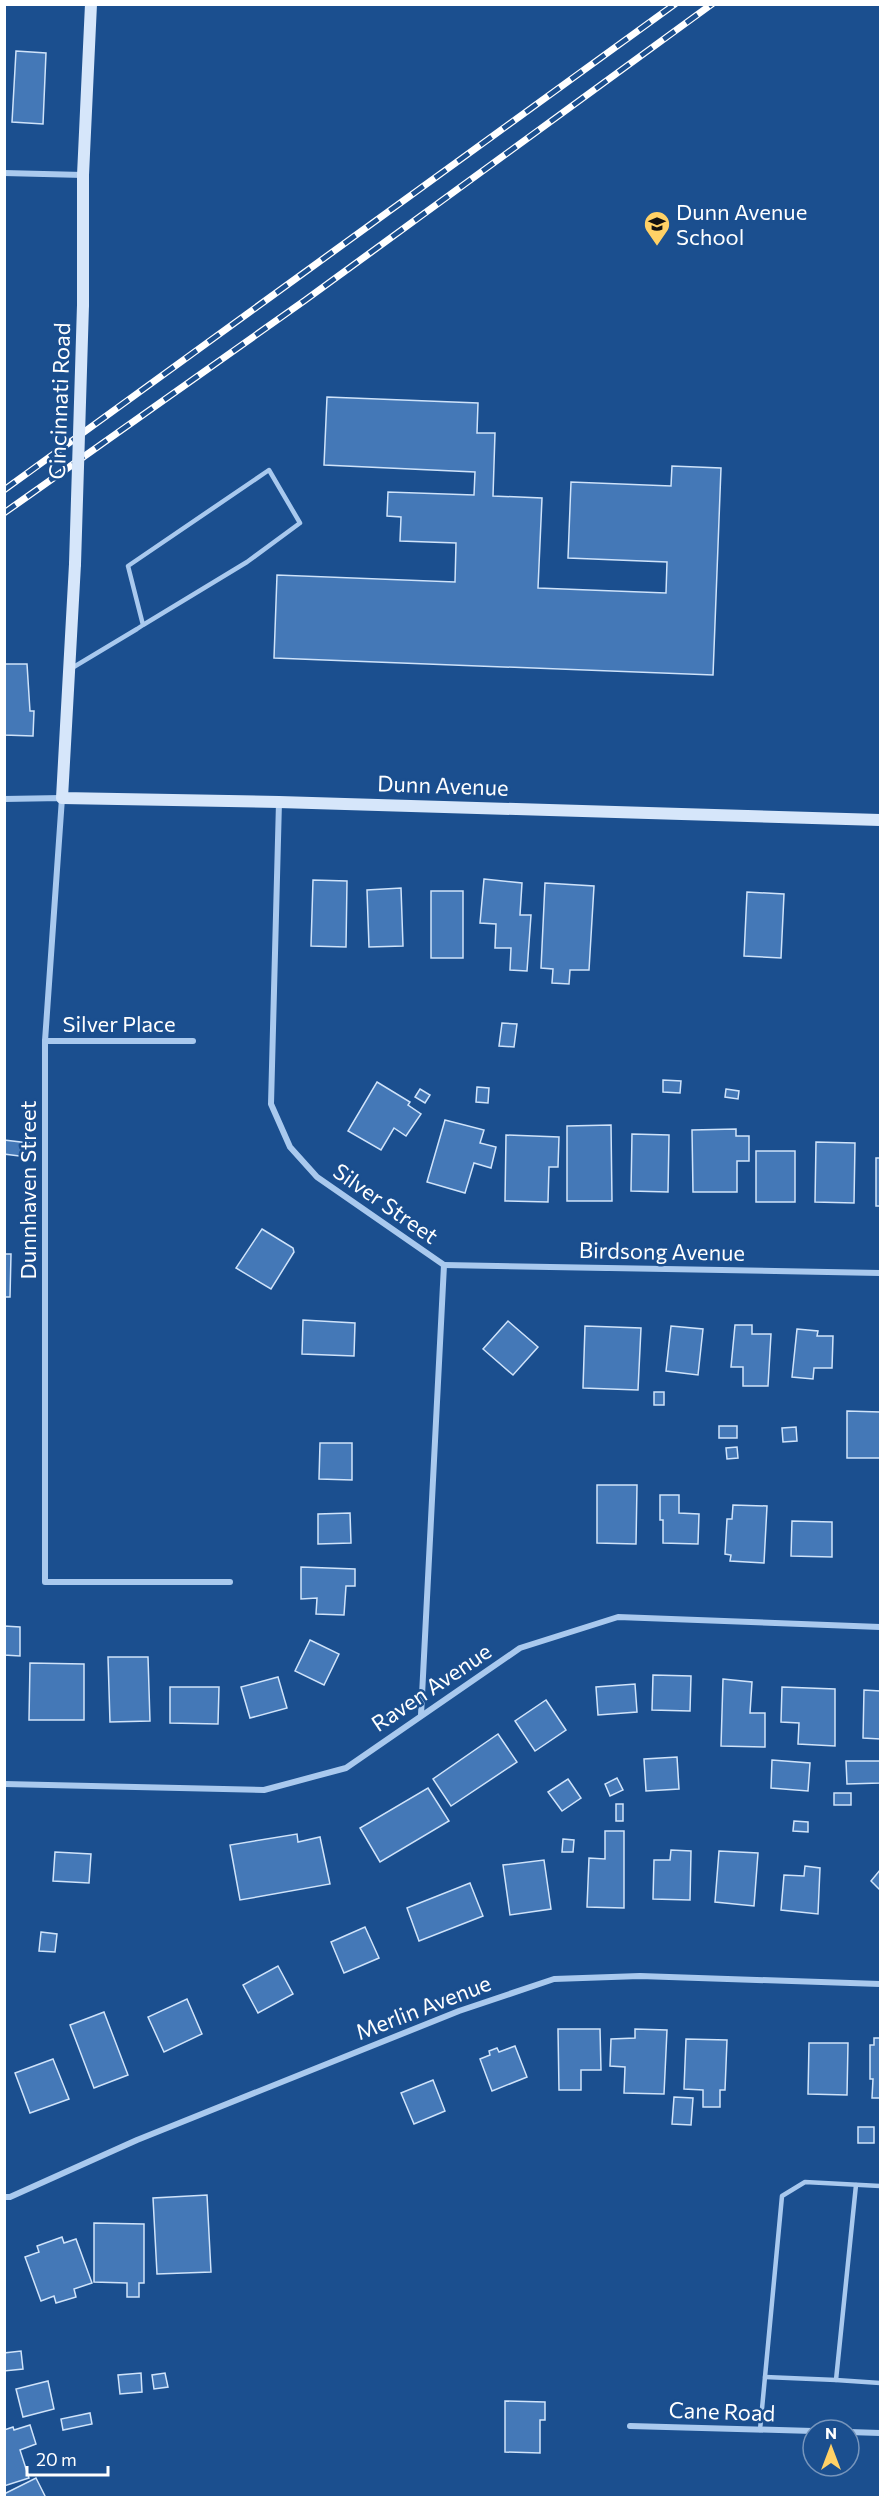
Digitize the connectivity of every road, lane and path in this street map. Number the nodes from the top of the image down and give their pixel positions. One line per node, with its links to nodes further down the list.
1 (91, 4): 3 (street, Cincinnati Road)
2 (4, 173): 3 (street)
3 (83, 175): 5 (street, Cincinnati Road, bridge)
4 (143, 625): 4 (lane); 5 (lane)
5 (70, 669): 6 (street, Cincinnati Road)
6 (62, 798): 7 (street, Dunn Avenue); 8 (street, Dunn Avenue); 10 (street, Dunnhaven Street)
7 (4, 800)
8 (279, 801): 9 (street, Dunn Avenue); 12 (street, Silver Street)
9 (880, 820)
10 (45, 1041): 11 (street, Silver Place); 14 (street, Dunnhaven Street)
11 (193, 1041)
12 (444, 1265): 13 (street, Birdsong Avenue); 16 (street, Silver Street)
13 (880, 1273)
14 (230, 1582)
15 (880, 1627): 16 (street, Raven Avenue)
16 (421, 1715): 17 (street, Raven Avenue)
17 (4, 1785)
18 (880, 1984): 21 (street, Merlin Avenue)
19 (856, 2185): 20 (lane); 22 (lane); 23 (lane)
20 (880, 2186)
21 (4, 2197)
22 (765, 2377): 23 (lane); 26 (lane)
23 (837, 2380): 24 (lane)
24 (880, 2383)
25 (630, 2426): 26 (street, Cane Road)
26 (760, 2430): 27 (street, Cane Road)
27 (801, 2431)
28 (861, 2432): 29 (street)
29 (880, 2433)

